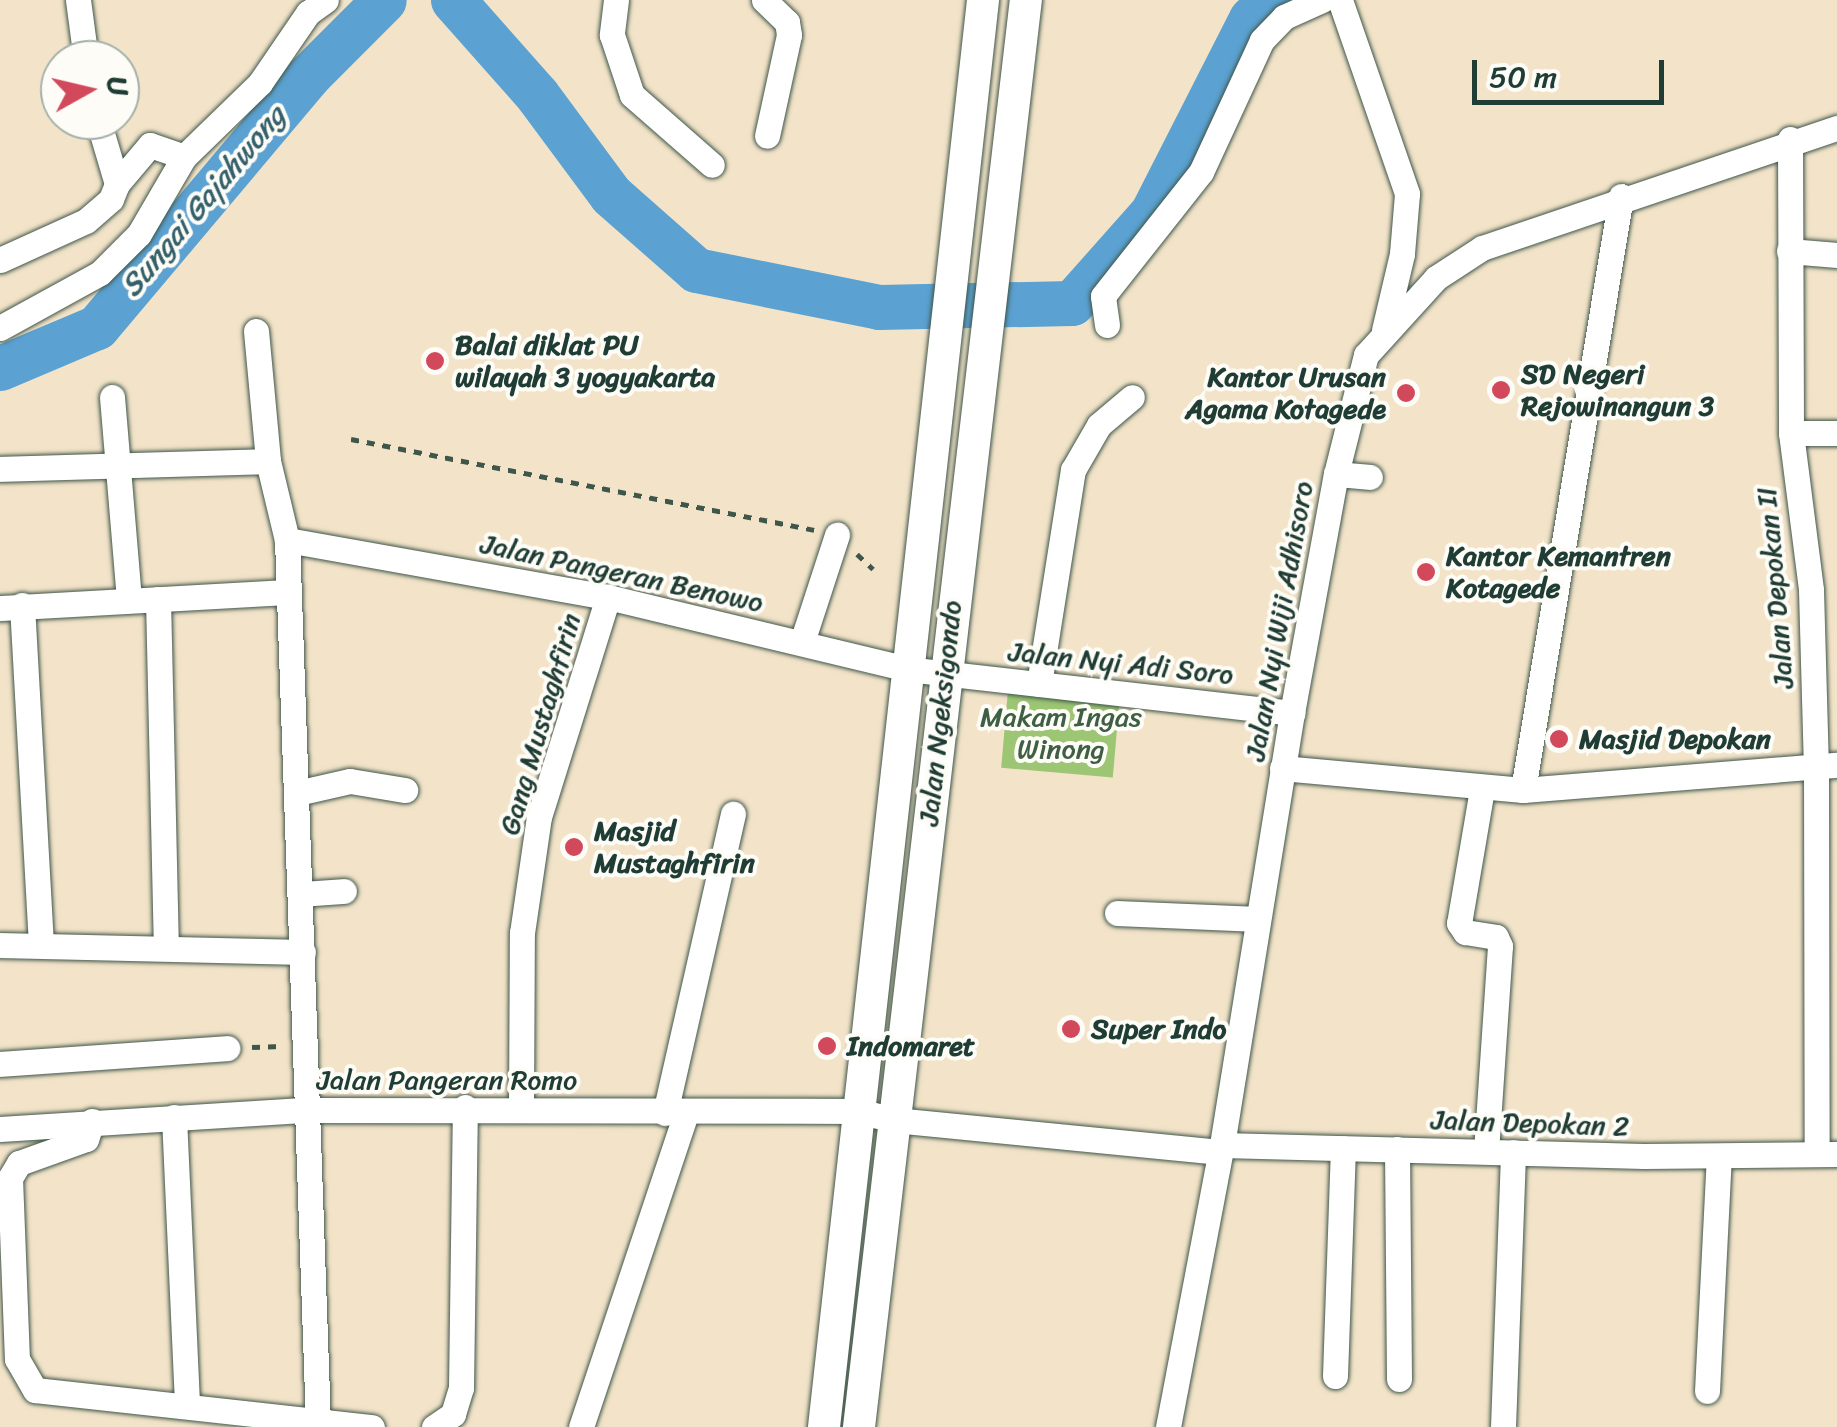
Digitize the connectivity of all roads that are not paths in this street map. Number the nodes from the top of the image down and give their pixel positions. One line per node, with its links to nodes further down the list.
1 (78, 0): 9 (street)
2 (326, 0): 14 (street)
3 (616, 0): 15 (street)
4 (764, 0): 11 (street)
5 (983, 0): 42 (main road, Jalan Ngeksigondo)
6 (1026, 0): 43 (main road, Jalan Ngeksigondo)
7 (1322, 0): 21 (street)
8 (1340, 0): 23 (street)
9 (83, 40)
10 (1837, 128): 12 (street, Jalan Nyi Wiji Adhisoro)
11 (767, 136)
12 (1790, 139): 17 (street, Jalan Nyi Wiji Adhisoro); 18 (street, Jalan Depokan II)
13 (104, 140): 16 (street)
14 (184, 157): 16 (street); 22 (street)
15 (712, 165)
16 (117, 184): 20 (street)
17 (1621, 196): 23 (street, Jalan Nyi Wiji Adhisoro); 50 (street)
18 (1788, 251): 19 (street); 28 (street, Jalan Depokan II)
19 (1837, 255)
20 (0, 260)
21 (1107, 324)
22 (0, 328)
23 (1384, 330): 32 (street, Jalan Nyi Wiji Adhisoro)
24 (256, 331): 29 (street)
25 (1132, 396): 44 (street)
26 (112, 397): 30 (street)
27 (1837, 433): 28 (street)
28 (1792, 434): 46 (street, Jalan Depokan II)
29 (268, 461): 30 (street); 35 (street)
30 (121, 467): 31 (street); 39 (street)
31 (0, 469)
32 (1336, 474): 33 (street); 45 (street, Jalan Nyi Wiji Adhisoro)
33 (1370, 477)
34 (837, 535): 41 (street)
35 (286, 540): 36 (street); 37 (street, Jalan Pangeran Benowo)
36 (288, 592): 38 (street); 51 (street)
37 (608, 597): 41 (street, Jalan Pangeran Benowo); 63 (street, Gang Mustaghfirin)
38 (158, 598): 39 (street); 58 (street)
39 (129, 600): 40 (street)
40 (11, 606): 57 (street)
41 (802, 642): 42 (street, Jalan Pangeran Benowo)
42 (907, 668): 43 (street, Jalan Pangeran Benowo); 66 (main road, Jalan Ngeksigondo)
43 (944, 674): 44 (street, Jalan Nyi Adi Soro); 69 (main road, Jalan Ngeksigondo)
44 (1039, 684): 45 (street, Jalan Nyi Adi Soro)
45 (1292, 712): 47 (street, Jalan Nyi Wiji Adhisoro)
46 (1827, 766): 50 (street); 77 (street, Jalan Depokan II)
47 (1282, 768): 48 (street); 56 (street, Jalan Nyi Wiji Adhisoro)
48 (1482, 789): 50 (street); 75 (street)
49 (405, 790): 51 (street)
50 (1523, 790)
51 (296, 793): 54 (street)
52 (734, 814): 67 (street)
53 (344, 890): 54 (street)
54 (301, 894): 60 (street)
55 (1117, 913): 56 (street)
56 (1258, 919): 72 (street, Jalan Nyi Wiji Adhisoro)
57 (41, 944): 58 (street); 59 (street)
58 (166, 944): 60 (street)
59 (0, 945)
60 (303, 952): 65 (street)
61 (227, 1048): 62 (street)
62 (0, 1064)
63 (522, 1106): 64 (street, Jalan Pangeran Romo); 67 (street, Jalan Pangeran Romo)
64 (465, 1107): 65 (street, Jalan Pangeran Romo); 85 (street)
65 (306, 1110): 68 (street, Jalan Pangeran Romo); 83 (street)
66 (858, 1111): 67 (street, Jalan Pangeran Romo); 69 (street, Jalan Pangeran Romo); 87 (main road, Jalan Ngeksigondo)
67 (675, 1113): 86 (street)
68 (174, 1117): 70 (street, Jalan Pangeran Romo); 82 (street)
69 (894, 1120): 72 (street, Jalan Pangeran Romo); 88 (main road, Jalan Ngeksigondo)
70 (92, 1121): 71 (street, Jalan Pangeran Romo); 82 (street)
71 (0, 1129)
72 (1221, 1148): 73 (street, Jalan Depokan 2); 89 (street, Jalan Nyi Wiji Adhisoro)
73 (1344, 1148): 74 (street, Jalan Depokan 2); 79 (street)
74 (1396, 1149): 75 (street, Jalan Depokan 2); 80 (street)
75 (1486, 1151): 76 (street, Jalan Depokan 2)
76 (1513, 1152): 78 (street, Jalan Depokan 2); 90 (street)
77 (1827, 1154): 78 (street, Jalan Depokan 2)
78 (1719, 1156): 81 (street)
79 (1335, 1376)
80 (1399, 1379)
81 (1707, 1391)
82 (187, 1404): 83 (street)
83 (318, 1424): 84 (street)
84 (372, 1427)
85 (434, 1427)
86 (581, 1427)
87 (824, 1427)
88 (859, 1427)
89 (1168, 1427)
90 (1502, 1427)

